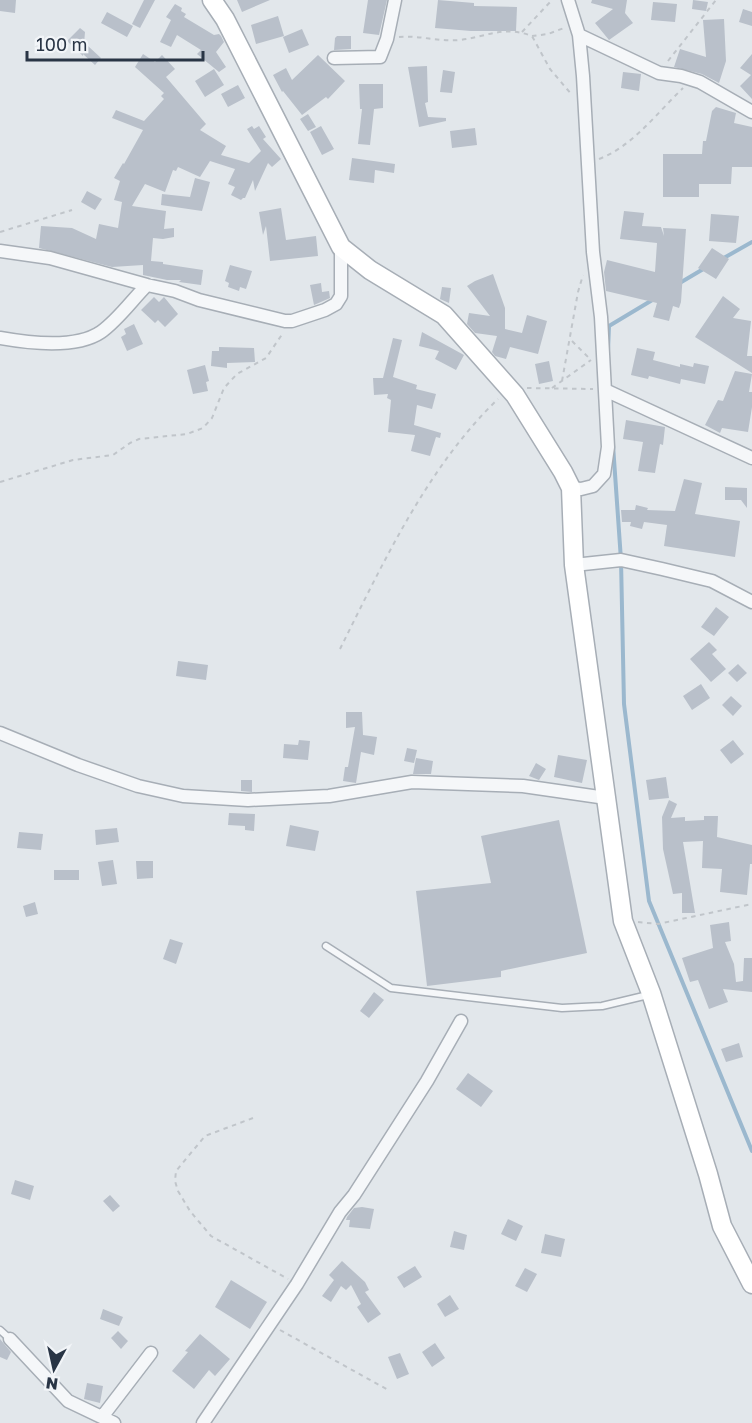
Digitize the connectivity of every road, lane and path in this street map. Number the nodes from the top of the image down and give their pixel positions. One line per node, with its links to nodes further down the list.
1 (212, 0): 19 (street)
2 (395, 0): 10 (street)
3 (552, 0): 7 (path)
4 (568, 0): 6 (street)
5 (716, 0): 12 (path)
6 (576, 22): 8 (street); 9 (path)
7 (522, 32): 9 (path); 10 (path)
8 (579, 35): 12 (street); 14 (street)
9 (532, 36): 14 (path)
10 (387, 39): 11 (street)
11 (334, 58)
12 (659, 73): 13 (street)
13 (693, 79): 15 (street); 16 (path)
14 (585, 111): 16 (street)
15 (752, 112)
16 (588, 163): 21 (street)
17 (72, 210): 18 (path)
18 (0, 232)
19 (340, 247): 23 (street); 29 (street)
20 (0, 250): 22 (street)
21 (593, 257): 25 (path); 26 (street)
22 (147, 285): 23 (street); 24 (street)
23 (292, 321): 33 (path)
24 (0, 338)
25 (570, 340): 27 (path); 28 (path)
26 (603, 352): 27 (path); 31 (street)
27 (591, 360): 28 (path)
28 (562, 381): 30 (path)
29 (509, 388): 30 (path); 34 (street); 37 (path)
30 (552, 388): 31 (path)
31 (605, 390): 32 (street); 34 (street)
32 (752, 458)
33 (0, 482)
34 (571, 488): 35 (street)
35 (574, 565): 36 (street); 39 (street)
36 (752, 602)
37 (340, 649)
38 (0, 733): 39 (street)
39 (606, 798): 41 (street)
40 (752, 904): 41 (path)
41 (623, 921): 43 (street)
42 (326, 946): 43 (lane)
43 (651, 993): 47 (street)
44 (461, 1021): 46 (street)
45 (253, 1118): 46 (path)
46 (297, 1284): 48 (street)
47 (752, 1284)
48 (269, 1324): 52 (path); 55 (street)
49 (0, 1330): 50 (lane)
50 (10, 1339): 53 (street)
51 (150, 1353): 53 (street)
52 (390, 1391)
53 (102, 1417): 54 (street)
54 (114, 1423)
55 (203, 1423)

